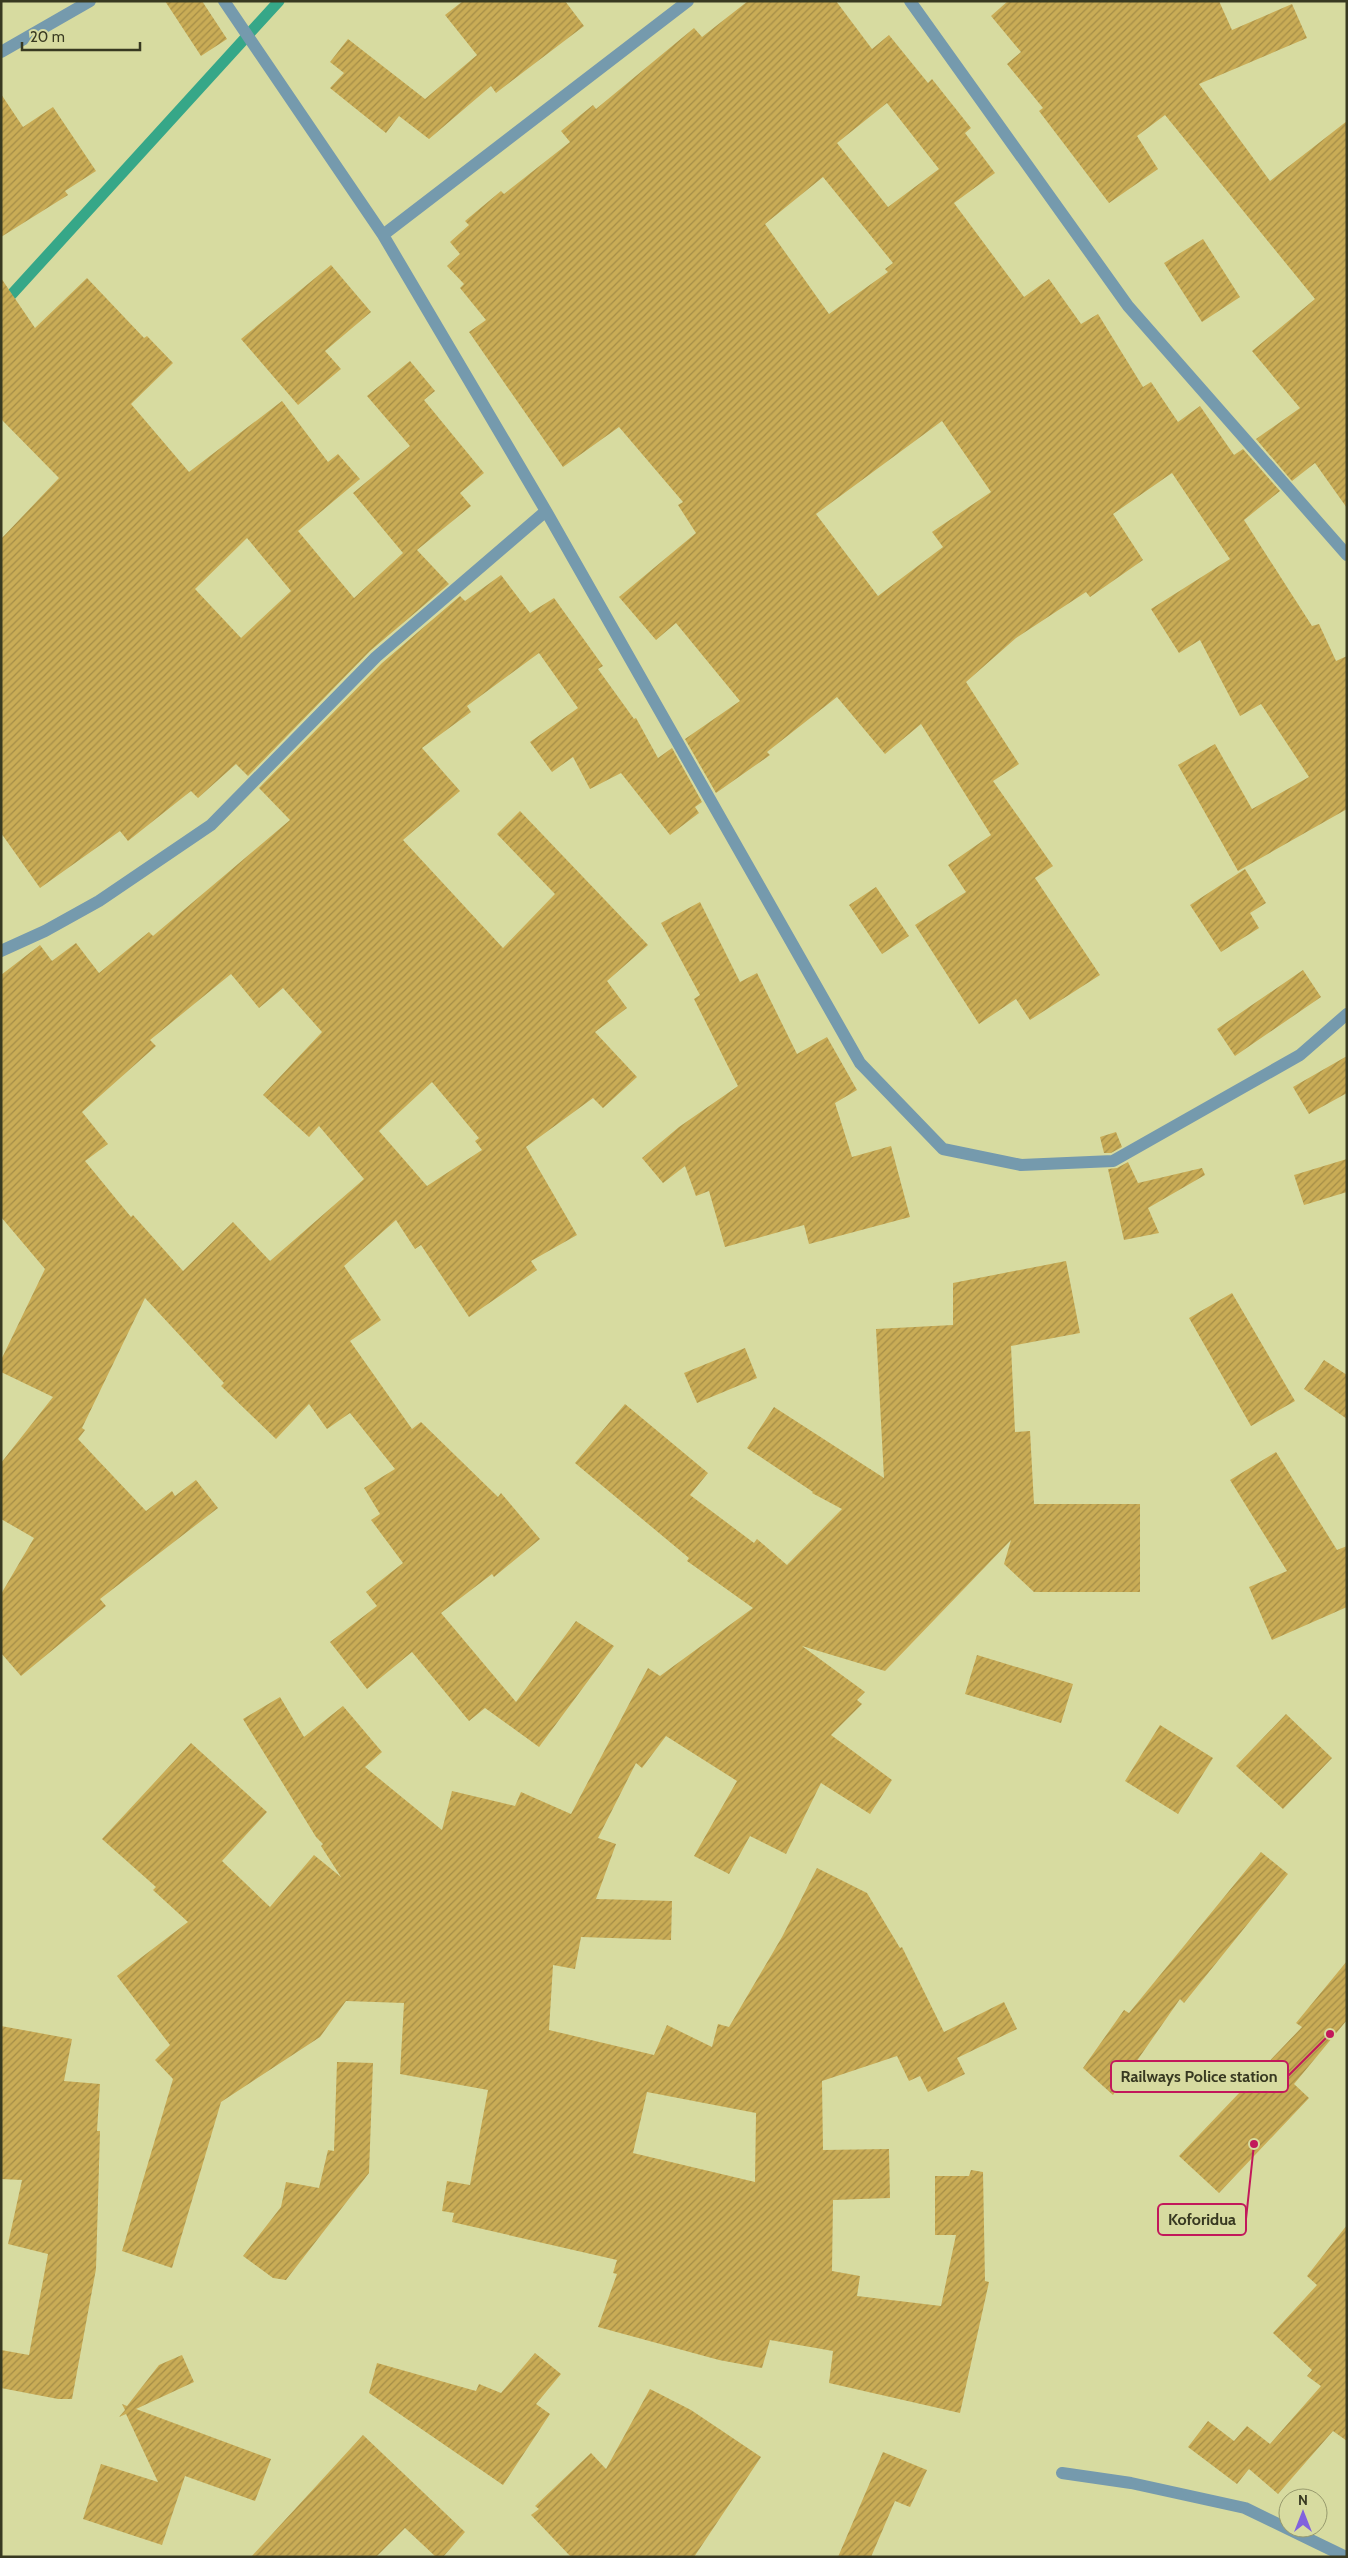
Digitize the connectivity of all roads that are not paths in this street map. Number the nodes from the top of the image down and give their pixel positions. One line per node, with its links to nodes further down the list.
1 (90, 1): 5 (street)
2 (224, 1): 6 (street)
3 (688, 1): 6 (street)
4 (910, 1): 8 (street)
5 (1, 52)
6 (383, 235): 7 (street)
7 (546, 511): 9 (street); 10 (street)
8 (1347, 555)
9 (1, 951)
10 (1347, 1014)
11 (1062, 2473): 12 (street)
12 (1346, 2557)

